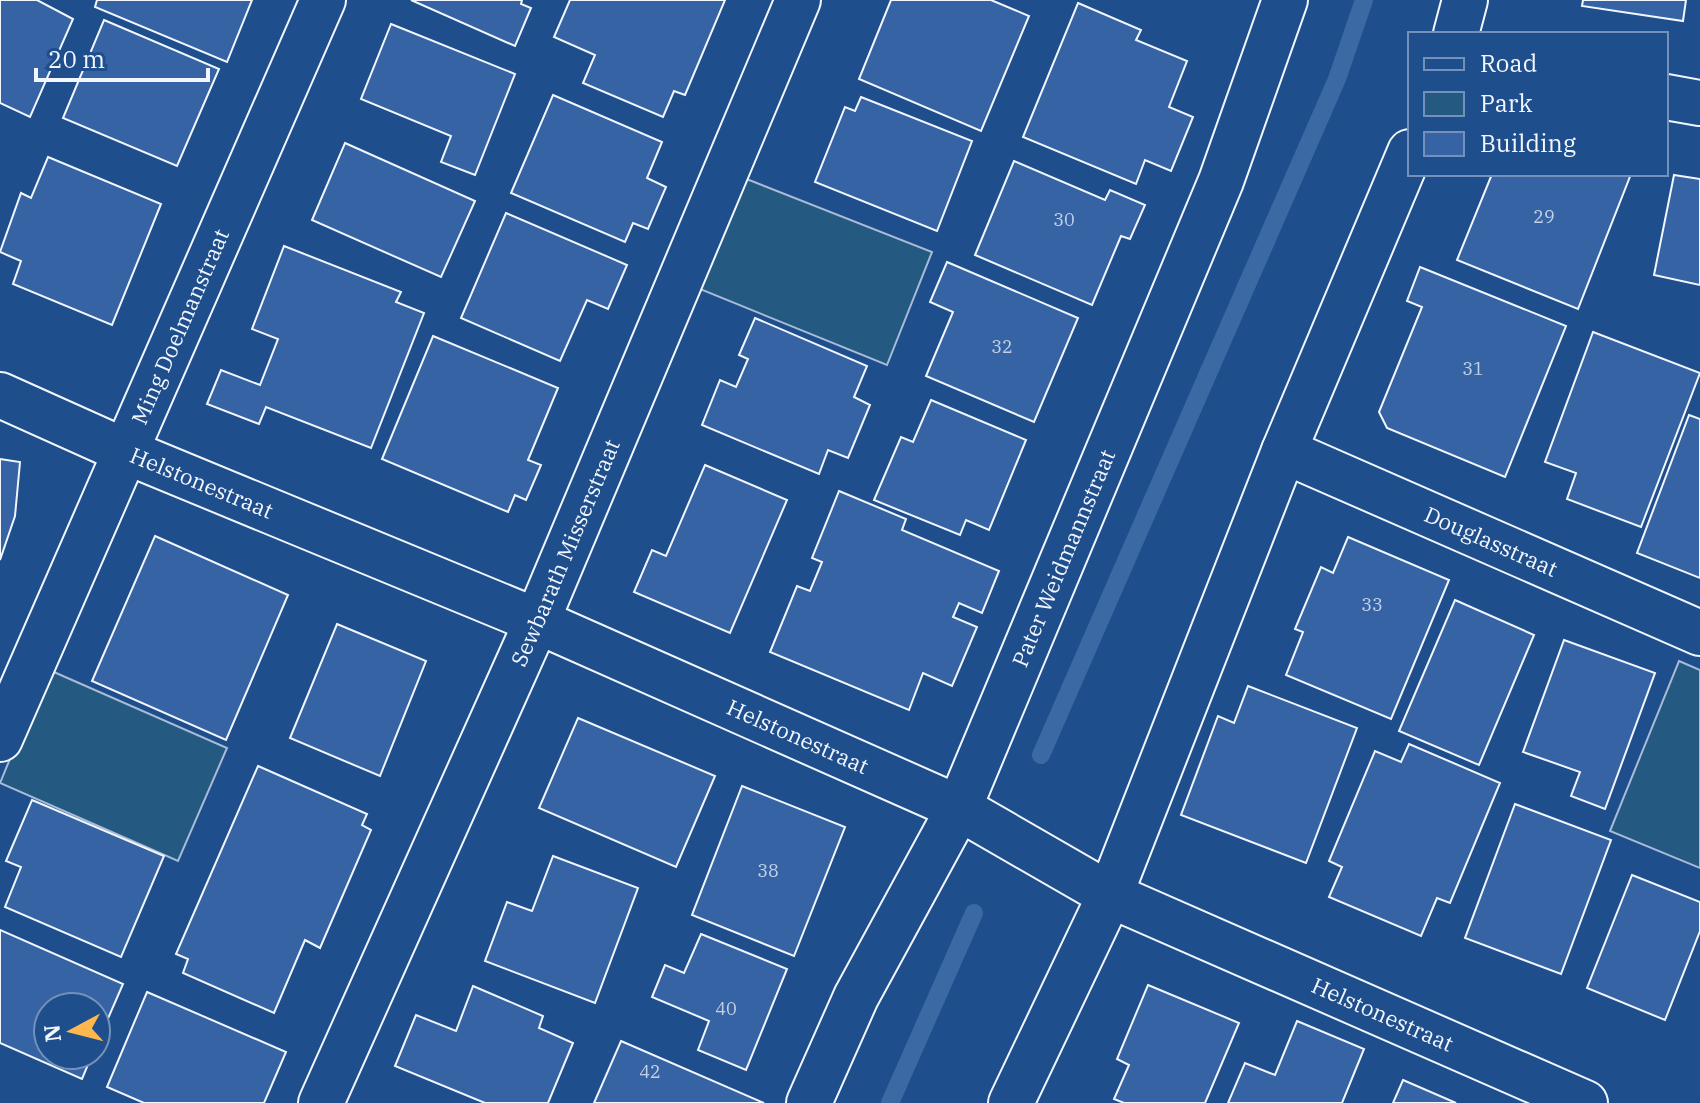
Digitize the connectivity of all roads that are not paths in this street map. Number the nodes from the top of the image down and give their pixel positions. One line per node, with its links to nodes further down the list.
1 (323, 0): 11 (street, Ming Doelmanstraat)
2 (798, 0): 12 (street, Sewbarath Misserstraat)
3 (1285, 0): 15 (street, Pater Weidmannstraat)
4 (1465, 0): 5 (street)
5 (1457, 32)
6 (1668, 97): 7 (street)
7 (1700, 103)
8 (1408, 157): 10 (street)
9 (0, 395): 11 (street, Helstonestraat)
10 (1284, 451): 13 (street, Douglasstraat); 16 (street)
11 (127, 452): 12 (street, Helstonestraat); 14 (street, Ming Doelmanstraat)
12 (537, 621): 15 (street, Helstonestraat); 17 (street, Sewbarath Misserstraat)
13 (1700, 633)
14 (0, 739)
15 (959, 808): 16 (street, Helstonestraat); 18 (street, Pater Weidmannstraat)
16 (1110, 895): 19 (street); 20 (street, Helstonestraat)
17 (321, 1103)
18 (809, 1103)
19 (1011, 1103)
20 (1585, 1103)

